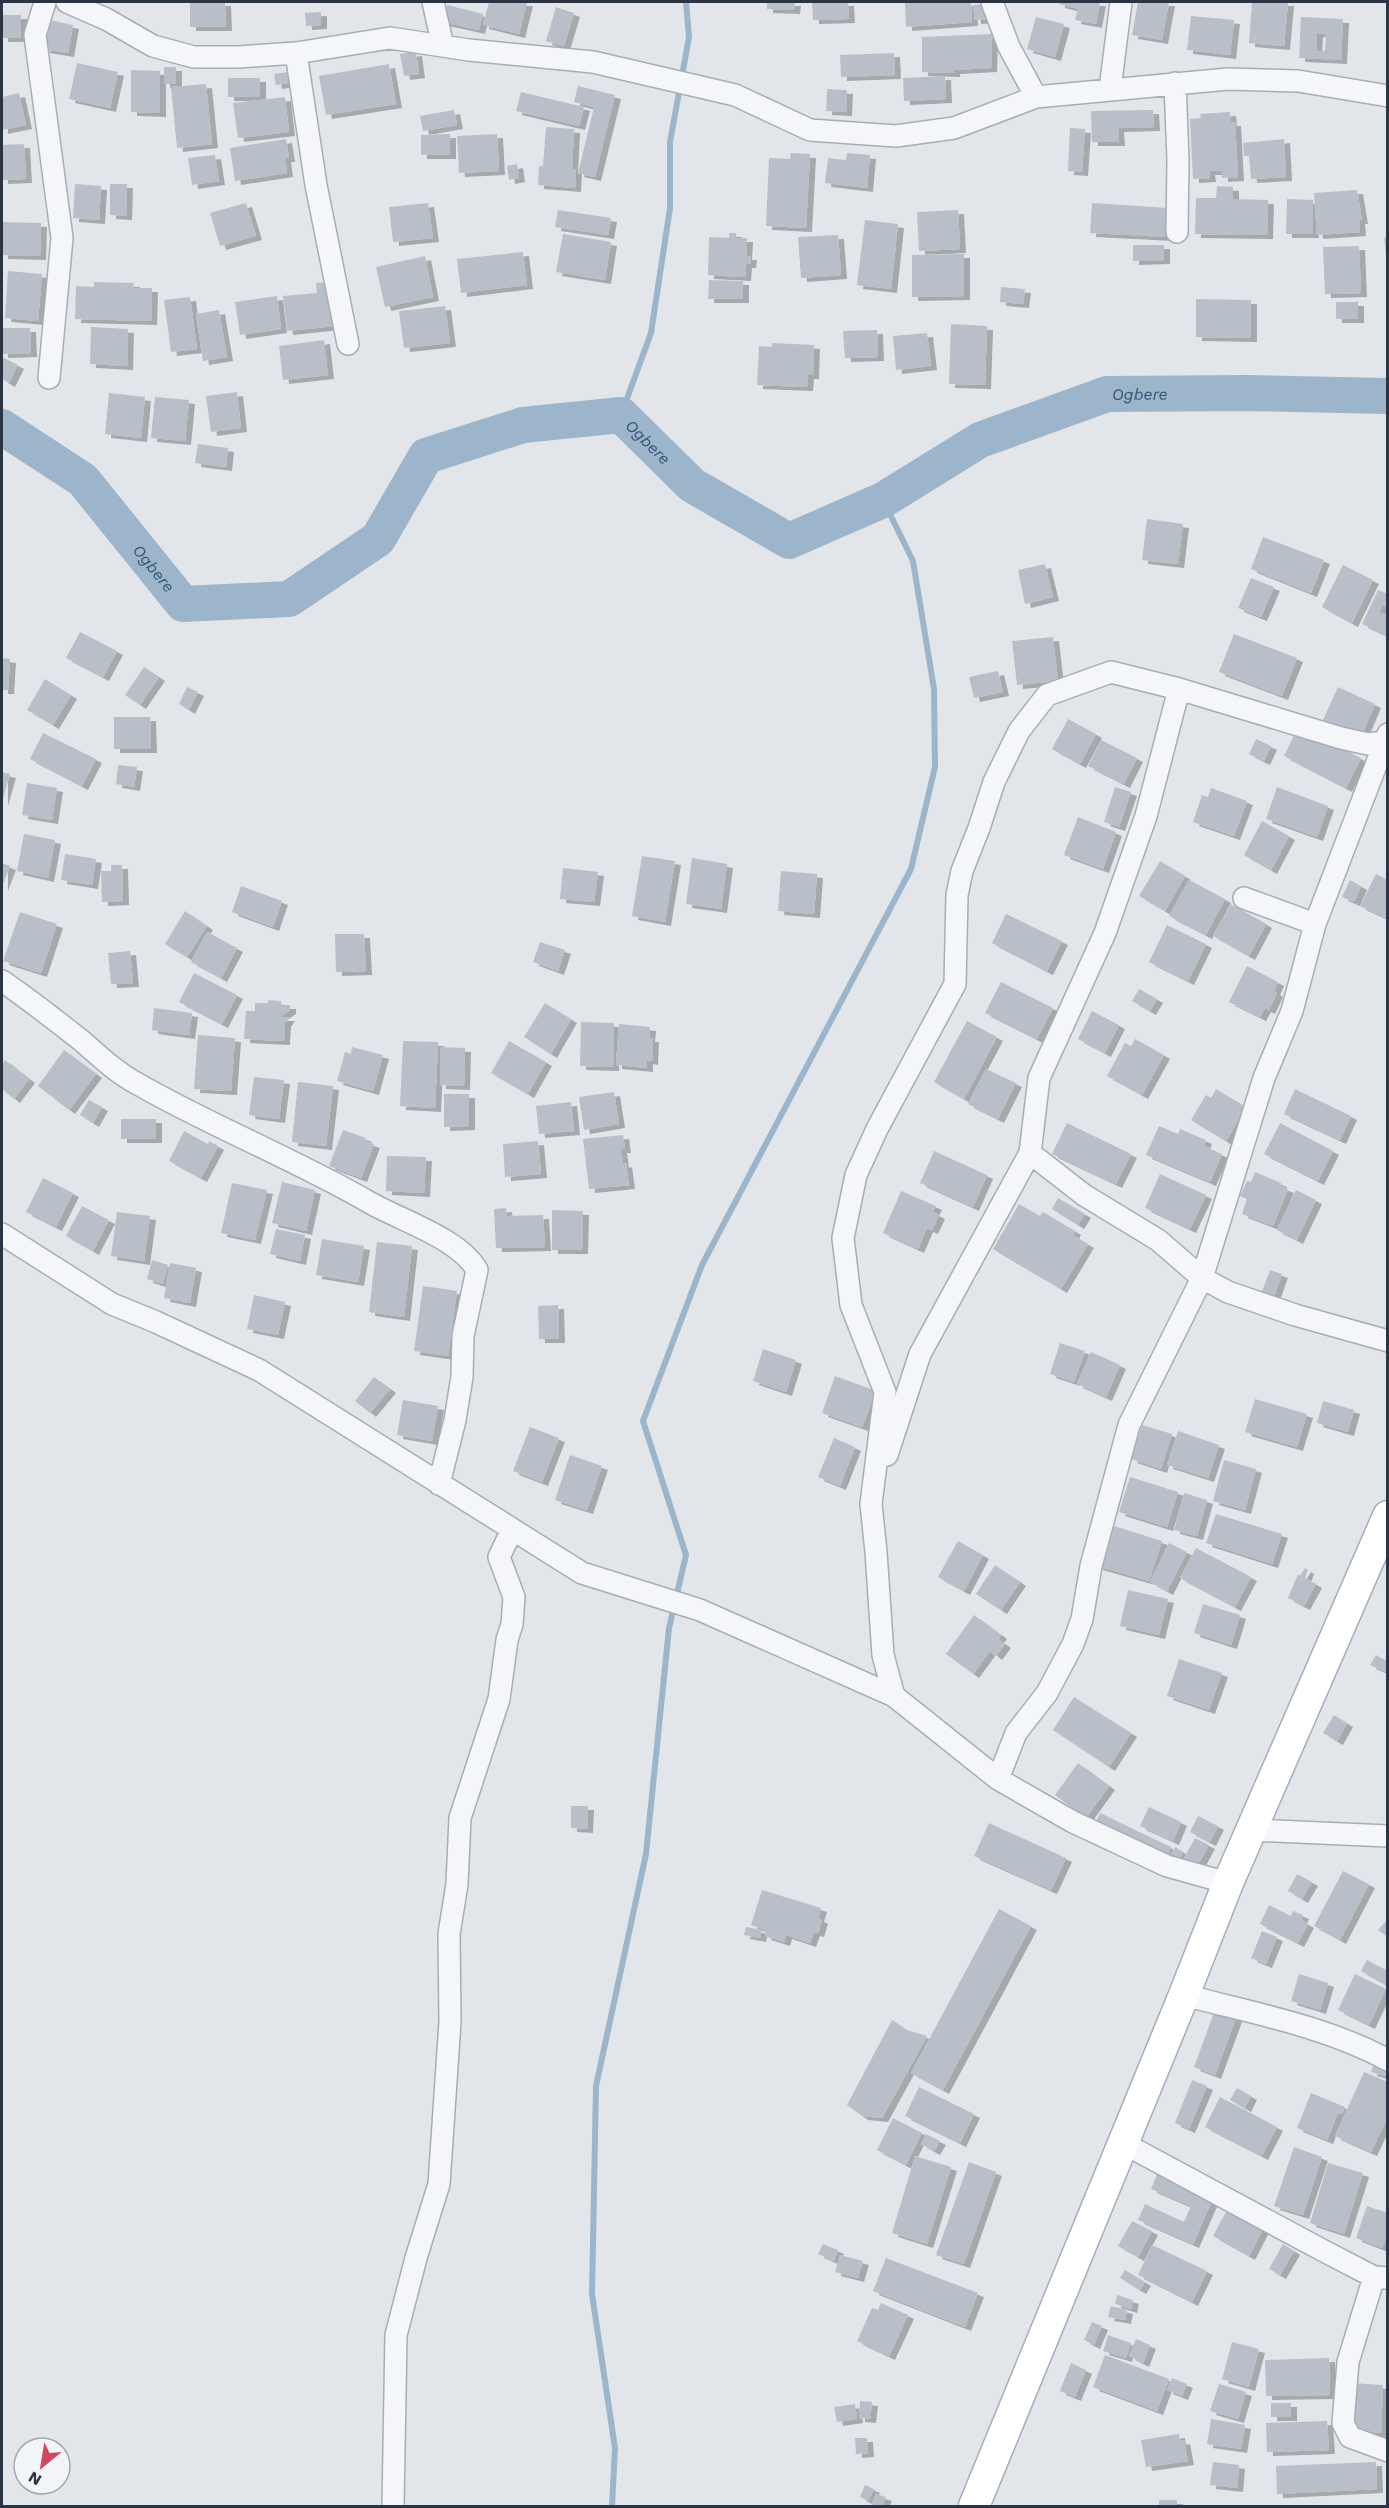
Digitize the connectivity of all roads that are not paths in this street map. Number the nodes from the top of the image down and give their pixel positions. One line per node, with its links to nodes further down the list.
1 (45, 2): 15 (street)
2 (67, 2): 6 (street)
3 (433, 2): 7 (street)
4 (992, 2): 11 (street)
5 (1121, 2): 10 (street)
6 (102, 10): 8 (street)
7 (443, 46): 8 (street); 11 (street)
8 (296, 53): 14 (street)
9 (1175, 83): 10 (street); 12 (street); 13 (street)
10 (1110, 88): 11 (street)
11 (1036, 96)
12 (1388, 96)
13 (1177, 232)
14 (348, 344)
15 (49, 378)
16 (1179, 689): 17 (street); 21 (street); 26 (street)
17 (1386, 738): 19 (street)
18 (1244, 898): 19 (street)
19 (1315, 924): 23 (street)
20 (2, 981): 25 (street)
21 (1030, 1153): 23 (street); 26 (street)
22 (2, 1234): 25 (street)
23 (1202, 1278): 24 (street); 30 (street)
24 (1388, 1341)
25 (439, 1484): 28 (street)
26 (871, 1504): 29 (street)
27 (1388, 1516): 31 (main road)
28 (512, 1530): 29 (street); 39 (street)
29 (894, 1696): 30 (street)
30 (998, 1779): 33 (street)
31 (1251, 1830): 32 (street); 33 (main road)
32 (1388, 1836)
33 (1228, 1883): 34 (main road)
34 (1184, 1995): 35 (street); 36 (main road)
35 (1388, 2060)
36 (1123, 2143): 37 (street); 40 (main road)
37 (1381, 2278): 38 (street)
38 (1388, 2451)
39 (393, 2506)
40 (974, 2506)

